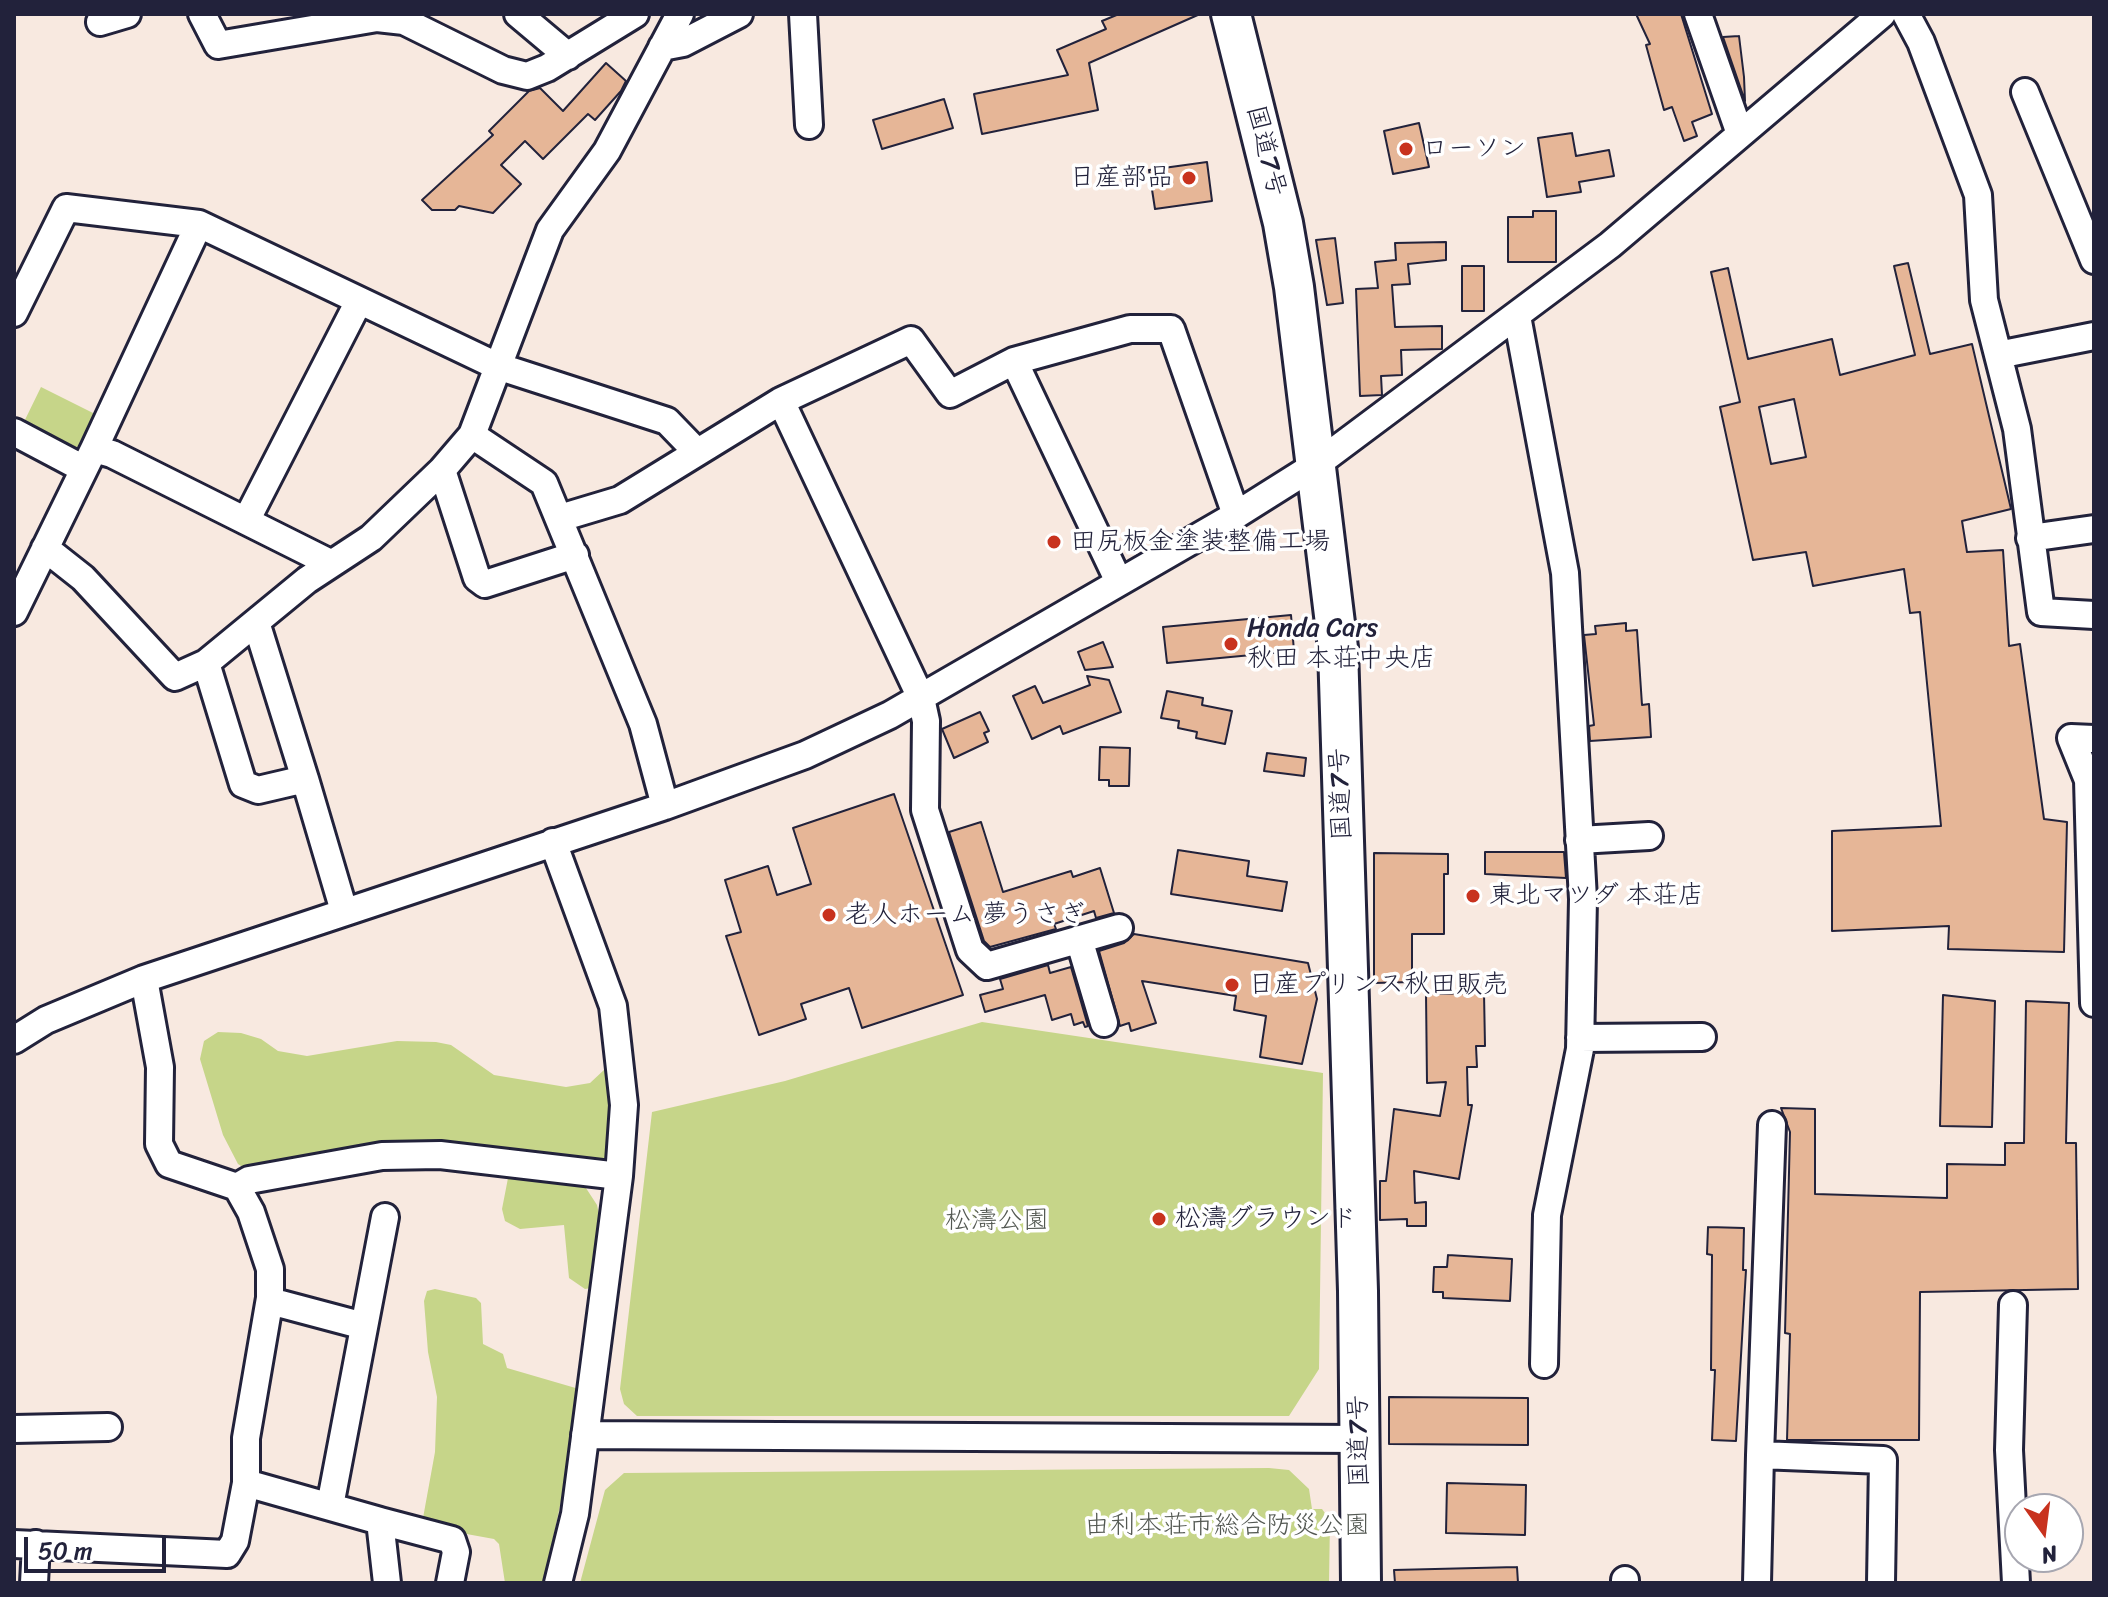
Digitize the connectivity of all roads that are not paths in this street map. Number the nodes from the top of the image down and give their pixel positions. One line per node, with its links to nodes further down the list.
1 (127, 14): 13 (street)
2 (202, 14): 12 (street)
3 (518, 14): 15 (street)
4 (635, 14): 15 (street)
5 (680, 14): 14 (street)
6 (739, 14): 14 (street)
7 (803, 14): 17 (street)
8 (1231, 14): 33 (highway, 国道7号)
9 (1698, 14): 18 (street)
10 (1882, 14): 18 (street)
11 (1906, 14): 25 (street)
12 (331, 20): 15 (street)
13 (100, 22)
14 (662, 47): 27 (street)
15 (568, 56)
16 (2025, 92): 20 (street)
17 (809, 125)
18 (1740, 134): 23 (street)
19 (199, 224): 21 (street); 22 (street); 32 (street)
20 (2094, 260)
21 (359, 301): 27 (street); 37 (street)
22 (14, 313)
23 (1517, 316): 33 (street); 53 (street)
24 (2094, 336): 25 (street)
25 (1998, 355): 39 (street)
26 (1014, 361): 28 (street); 35 (street); 43 (street)
27 (497, 366): 30 (street); 31 (street)
28 (781, 401): 31 (street); 48 (street)
29 (14, 432): 32 (street)
30 (472, 435): 34 (street); 36 (street)
31 (696, 451): 36 (street)
32 (88, 459): 37 (street); 40 (street)
33 (1317, 464): 35 (street); 76 (highway, 国道7号)
34 (442, 470): 41 (street); 42 (street)
35 (1236, 515): 43 (street)
36 (560, 518): 41 (street)
37 (246, 521): 42 (street)
38 (2094, 529): 39 (street)
39 (2030, 538): 45 (street)
40 (45, 548): 44 (street); 47 (street)
41 (575, 555): 51 (street)
42 (330, 563): 46 (street)
43 (1119, 582): 48 (street)
44 (14, 612)
45 (2094, 615)
46 (256, 622): 47 (street); 50 (street)
47 (206, 663): 50 (street)
48 (921, 698): 51 (street); 57 (street)
49 (2094, 739): 58 (street)
50 (305, 779): 55 (street)
51 (665, 806): 54 (street)
52 (1649, 836): 53 (street)
53 (1579, 840): 63 (street)
54 (553, 842): 55 (street); 66 (street)
55 (344, 911): 59 (street)
56 (1119, 928): 57 (street)
57 (1079, 939): 61 (street)
58 (2094, 949): 60 (street)
59 (144, 979): 64 (street); 67 (street)
60 (2094, 1003)
61 (1104, 1023)
62 (1702, 1037): 63 (street)
63 (1580, 1038): 72 (street)
64 (14, 1040)
65 (1772, 1125): 77 (street)
66 (619, 1176): 67 (street); 75 (street)
67 (237, 1187): 69 (street)
68 (385, 1217): 71 (street)
69 (270, 1301): 71 (street); 78 (street)
70 (2013, 1305): 89 (street)
71 (364, 1326): 79 (street)
72 (1544, 1364)
73 (108, 1427): 74 (street)
74 (14, 1429)
75 (585, 1435): 76 (street); 85 (street)
76 (1360, 1439): 86 (highway, 国道7号)
77 (1760, 1455): 87 (street); 88 (street)
78 (246, 1483): 79 (street); 81 (street)
79 (330, 1506): 80 (street)
80 (380, 1521): 83 (street); 84 (street)
81 (25, 1544): 82 (street)
82 (34, 1583)
83 (387, 1583)
84 (450, 1583)
85 (558, 1583)
86 (1361, 1583)
87 (1757, 1583)
88 (1881, 1583)
89 (2016, 1583)

